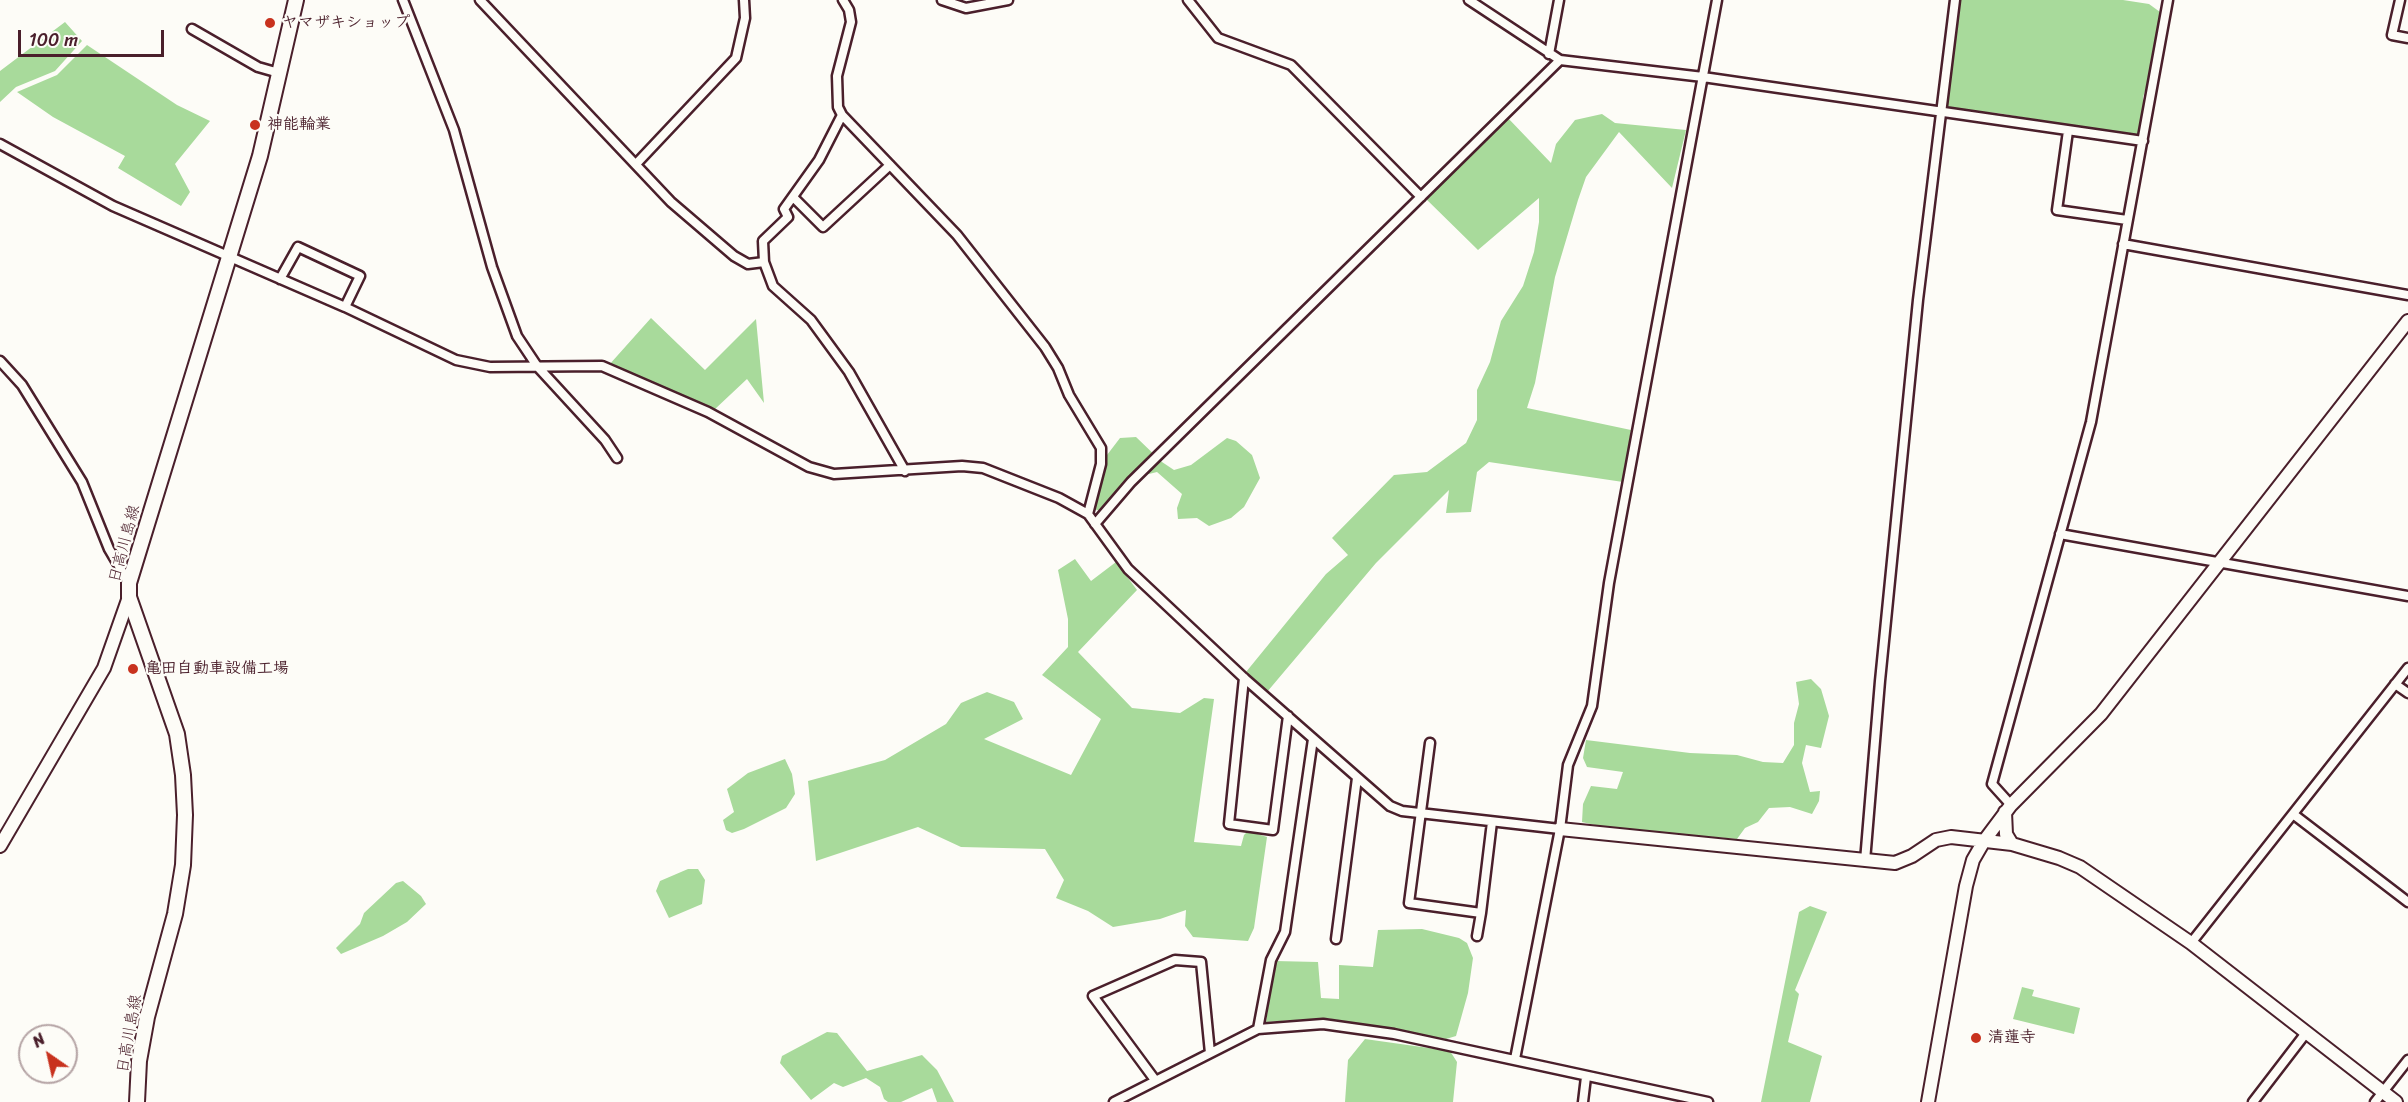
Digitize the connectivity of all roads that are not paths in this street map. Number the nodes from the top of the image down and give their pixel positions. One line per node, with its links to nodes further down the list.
1 (296, 0): 19 (main road, 日高川島線)
2 (403, 0): 39 (street)
3 (480, 0): 26 (street)
4 (744, 0): 26 (street)
5 (843, 0): 22 (street)
6 (942, 0): 7 (street)
7 (1008, 0)
8 (1188, 0): 29 (street)
9 (1469, 0): 17 (street)
10 (1559, 0): 17 (street)
11 (1717, 0): 20 (street)
12 (1955, 0): 21 (street)
13 (2168, 0): 24 (street)
14 (2400, 0): 16 (street)
15 (192, 29): 19 (street)
16 (2408, 38)
17 (1550, 54): 18 (street)
18 (1560, 60): 20 (street); 29 (street)
19 (279, 73): 32 (main road, 日高川島線)
20 (1703, 77): 21 (street); 60 (street)
21 (1939, 112): 23 (street); 64 (street)
22 (842, 115): 27 (street); 28 (street)
23 (2068, 131): 24 (street); 30 (street)
24 (2143, 141): 30 (street)
25 (0, 144): 32 (street)
26 (637, 164): 33 (street)
27 (890, 165): 28 (street); 42 (street)
28 (793, 197): 33 (street)
29 (1421, 197): 43 (street)
30 (2127, 220): 31 (street)
31 (2123, 244): 35 (street); 44 (street)
32 (230, 256): 34 (street); 46 (main road, 日高川島線)
33 (764, 262): 41 (street)
34 (280, 279): 36 (street); 36 (street)
35 (2408, 295)
36 (345, 308): 39 (street)
37 (2408, 321): 45 (street)
38 (0, 361): 46 (street)
39 (537, 366): 40 (street); 41 (street)
40 (617, 458)
41 (905, 471): 42 (street)
42 (1088, 514): 43 (street)
43 (1095, 525): 49 (street)
44 (2060, 534): 45 (street); 56 (street)
45 (2218, 562): 47 (street); 56 (street)
46 (129, 590): 63 (street); 79 (main road, 日高川島線)
47 (2408, 596)
48 (2408, 668): 50 (street)
49 (1244, 678): 52 (street); 52 (street)
50 (2395, 684): 51 (street); 58 (street)
51 (2408, 693)
52 (1288, 716): 53 (street)
53 (1312, 739): 55 (street); 70 (street)
54 (1430, 743): 57 (street)
55 (1356, 778): 57 (street); 68 (street)
56 (2008, 809): 61 (street); 62 (street)
57 (1419, 813): 59 (street); 66 (street)
58 (2293, 814): 65 (street); 69 (street)
59 (1492, 822): 60 (street); 66 (street)
60 (1560, 829): 64 (street); 73 (street)
61 (1984, 841): 62 (street); 64 (street); 84 (street)
62 (2012, 844): 69 (street)
63 (0, 846)
64 (1864, 861)
65 (2408, 902)
66 (1481, 913): 67 (street)
67 (1477, 936)
68 (1336, 939)
69 (2192, 943): 71 (street)
70 (1258, 1029): 72 (street); 73 (street)
71 (2306, 1033): 77 (street); 85 (street)
72 (1210, 1053): 76 (street); 76 (street)
73 (1515, 1059): 75 (street)
74 (2408, 1060): 77 (street)
75 (1586, 1077): 78 (street); 81 (street)
76 (1155, 1080): 80 (street)
77 (2383, 1091): 86 (street); 87 (street)
78 (1661, 1092): 82 (street); 83 (street)
79 (137, 1102)
80 (1114, 1102)
81 (1582, 1102)
82 (1659, 1102)
83 (1708, 1102)
84 (1928, 1102)
85 (2253, 1102)
86 (2375, 1102)
87 (2396, 1102)

